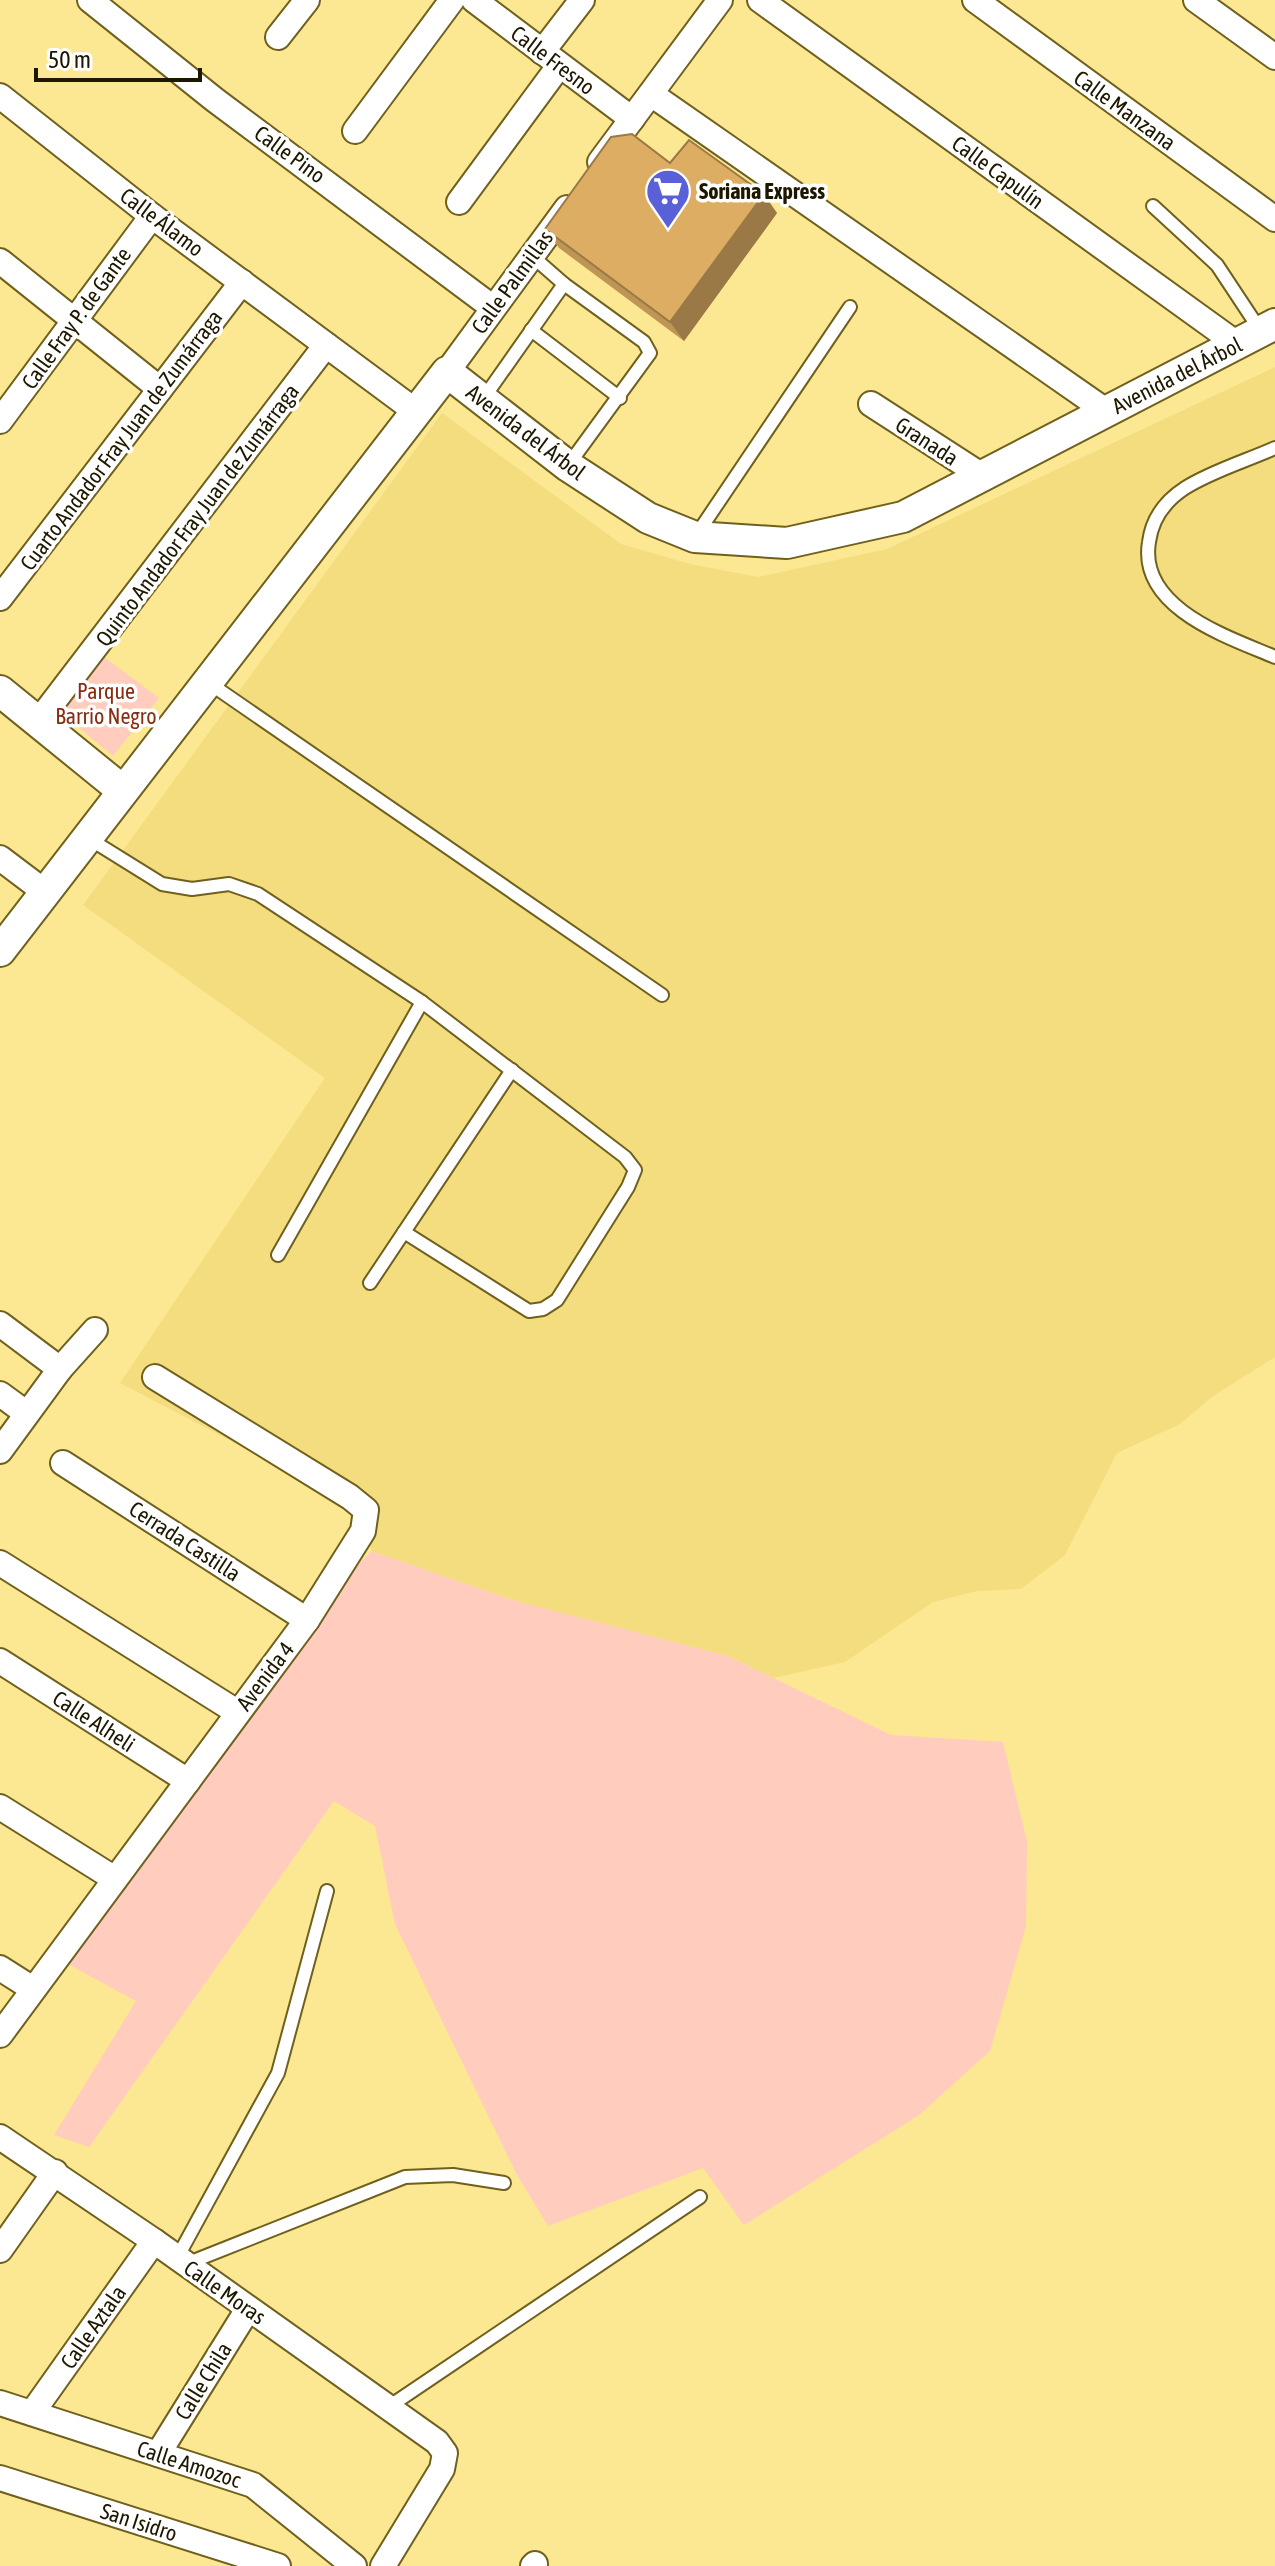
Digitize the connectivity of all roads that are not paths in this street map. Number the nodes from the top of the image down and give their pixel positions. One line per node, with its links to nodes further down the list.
1 (90, 0): 25 (street, Calle Pino)
2 (307, 0): 10 (street)
3 (452, 0): 16 (street)
4 (474, 0): 12 (street, Calle Fresno)
5 (582, 0): 12 (street)
6 (720, 0): 13 (street, Calle Palmillas)
7 (760, 0): 29 (street, Calle Capulín)
8 (975, 0): 20 (street, Calle Manzana)
9 (1196, 0): 11 (street)
10 (278, 37)
11 (1275, 57)
12 (550, 59): 15 (street, Calle Fresno); 17 (street)
13 (651, 94): 15 (street, Calle Palmillas); 36 (street)
14 (0, 96): 19 (street, Calle Álamo)
15 (632, 119): 21 (street, Calle Palmillas)
16 (355, 131)
17 (459, 202)
18 (1153, 206): 29 (lane)
19 (152, 216): 23 (street, Calle Álamo); 27 (street, Calle Fray P. de Gante)
20 (1275, 219)
21 (532, 256): 24 (lane); 25 (street, Calle Palmillas)
22 (0, 261): 27 (street)
23 (242, 282): 30 (street, Calle Álamo); 32 (street, Cuarto Andador Fray Juan de Zumárraga)
24 (564, 284): 28 (lane); 33 (lane)
25 (492, 307): 31 (street, Calle Palmillas)
26 (850, 307): 42 (lane)
27 (74, 322): 32 (street); 38 (street, Calle Fray P. de Gante)
28 (531, 330): 33 (lane); 34 (lane)
29 (1258, 333): 36 (street, Avenida del Árbol)
30 (326, 345): 37 (street, Calle Álamo); 47 (street, Quinto Andador Fray Juan de Zumárraga)
31 (447, 372): 34 (street, Avenida del Árbol); 37 (street, Avenida del Árbol)
32 (160, 389): 43 (street, Cuarto Andador Fray Juan de Zumárraga)
33 (620, 398): 40 (lane)
34 (483, 399): 40 (street, Avenida del Árbol)
35 (871, 404): 41 (street, Granada)
36 (1106, 411): 41 (street, Avenida del Árbol)
37 (418, 413): 45 (street, Avenida del Árbol)
38 (0, 421)
39 (1275, 448): 44 (lane)
40 (568, 466): 42 (street, Avenida del Árbol)
41 (984, 477): 42 (street, Avenida del Árbol)
42 (695, 537)
43 (0, 598)
44 (1275, 657)
45 (206, 681): 48 (street, Avenida del Árbol); 53 (lane)
46 (0, 691): 47 (street)
47 (38, 722): 48 (street)
48 (122, 790): 49 (street, Avenida del Árbol)
49 (87, 837): 51 (street, Avenida del Árbol); 54 (lane)
50 (0, 858): 51 (street)
51 (45, 892): 52 (street, Avenida del Árbol)
52 (0, 951)
53 (662, 995)
54 (422, 1002): 55 (lane); 57 (lane)
55 (512, 1070): 56 (lane); 56 (lane)
56 (404, 1232): 58 (lane)
57 (278, 1255)
58 (370, 1283)
59 (0, 1324): 61 (street)
60 (95, 1330): 61 (street)
61 (60, 1369): 64 (street)
62 (155, 1377): 68 (street, Avenida 4)
63 (0, 1394): 64 (street)
64 (26, 1413): 65 (street)
65 (0, 1451)
66 (63, 1463): 68 (street, Cerrada Castilla)
67 (0, 1563): 70 (street)
68 (307, 1620): 70 (street, Avenida 4)
69 (0, 1661): 71 (street, Calle Alheli)
70 (237, 1712): 71 (street, Avenida 4)
71 (188, 1781): 73 (street, Avenida 4)
72 (0, 1807): 73 (street)
73 (115, 1879): 76 (street, Avenida 4)
74 (327, 1891): 84 (lane)
75 (0, 1968): 76 (street)
76 (33, 1989): 77 (street, Avenida 4)
77 (0, 2035)
78 (0, 2137): 79 (street, Calle Moras)
79 (55, 2172): 82 (street, Calle Moras); 83 (street)
80 (504, 2183): 84 (lane)
81 (700, 2197): 87 (lane)
82 (154, 2241): 84 (street, Calle Moras); 88 (street, Calle Aztala)
83 (0, 2250)
84 (181, 2261): 85 (street, Calle Moras)
85 (248, 2309): 87 (street, Calle Moras); 89 (street, Calle Chila)
86 (0, 2403): 88 (street, Calle Amozoc)
87 (390, 2406): 94 (street, Calle Moras)
88 (32, 2413): 89 (street, Calle Amozoc)
89 (158, 2454): 93 (street, Calle Amozoc)
90 (0, 2478): 91 (street, San Isidro)
91 (249, 2562): 92 (street, San Isidro)
92 (278, 2566)
93 (354, 2566)
94 (383, 2566)

